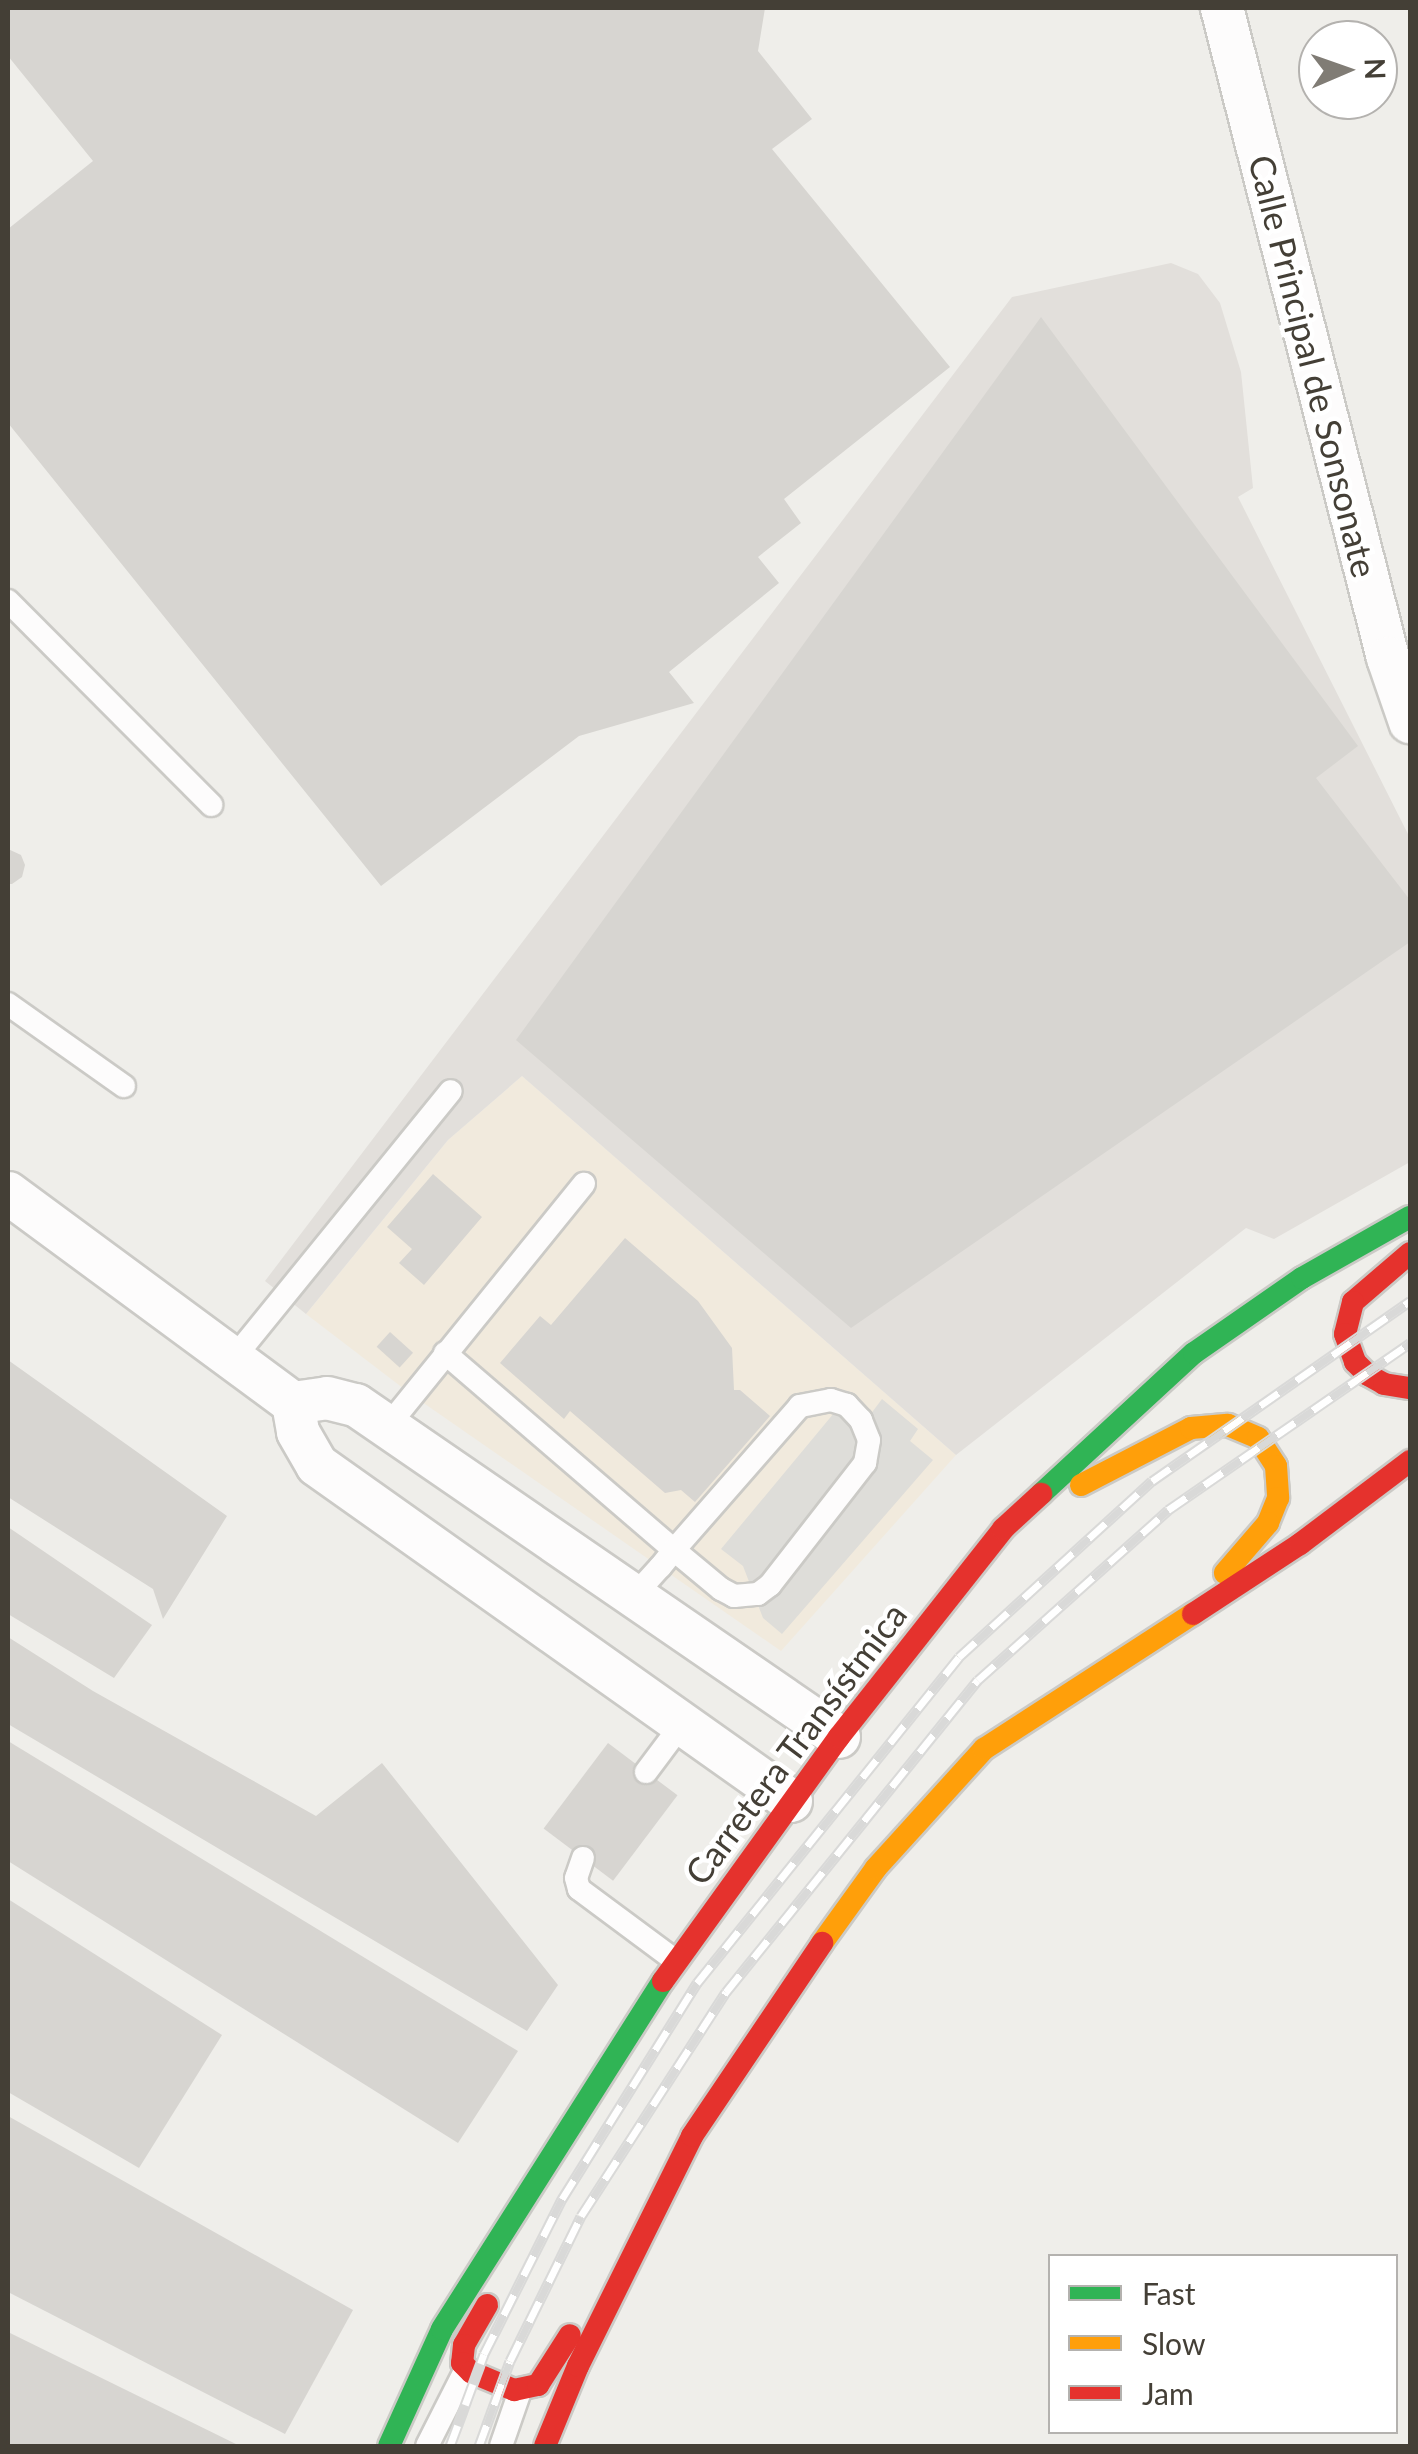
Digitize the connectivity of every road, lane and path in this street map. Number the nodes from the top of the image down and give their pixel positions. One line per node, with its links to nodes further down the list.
1 (1222, 8): 3 (street, Calle Principal de Sonsonate)
2 (8, 601): 4 (lane)
3 (1410, 722)
4 (211, 805)
5 (8, 1004): 6 (lane)
6 (124, 1086)
7 (451, 1091): 13 (lane)
8 (584, 1184): 12 (lane)
9 (8, 1192): 13 (street)
10 (1410, 1217): 18 (main road, Carretera Transístmica)
11 (1410, 1253): 14 (main road)
12 (445, 1353): 16 (lane); 19 (lane)
13 (232, 1359): 15 (street)
14 (1410, 1388)
15 (293, 1403): 16 (street); 22 (street)
16 (387, 1427): 20 (street)
17 (1410, 1461): 21 (main road)
18 (1004, 1528): 21 (main road); 23 (main road, Carretera Transístmica)
19 (674, 1550): 19 (lane); 20 (lane)
20 (634, 1596): 23 (street)
21 (1186, 1615): 28 (main road)
22 (682, 1724): 24 (lane); 25 (street)
23 (839, 1737): 25 (main road, Carretera Transístmica)
24 (646, 1772)
25 (792, 1801): 27 (main road, Carretera Transístmica); 29 (main road)
26 (583, 1858): 27 (lane)
27 (676, 1961): 31 (main road, Carretera Transístmica)
28 (692, 2136): 30 (main road); 34 (main road)
29 (466, 2368): 30 (main road); 32 (lane)
30 (520, 2391): 33 (lane)
31 (389, 2446)
32 (427, 2446)
33 (502, 2446)
34 (546, 2446)

